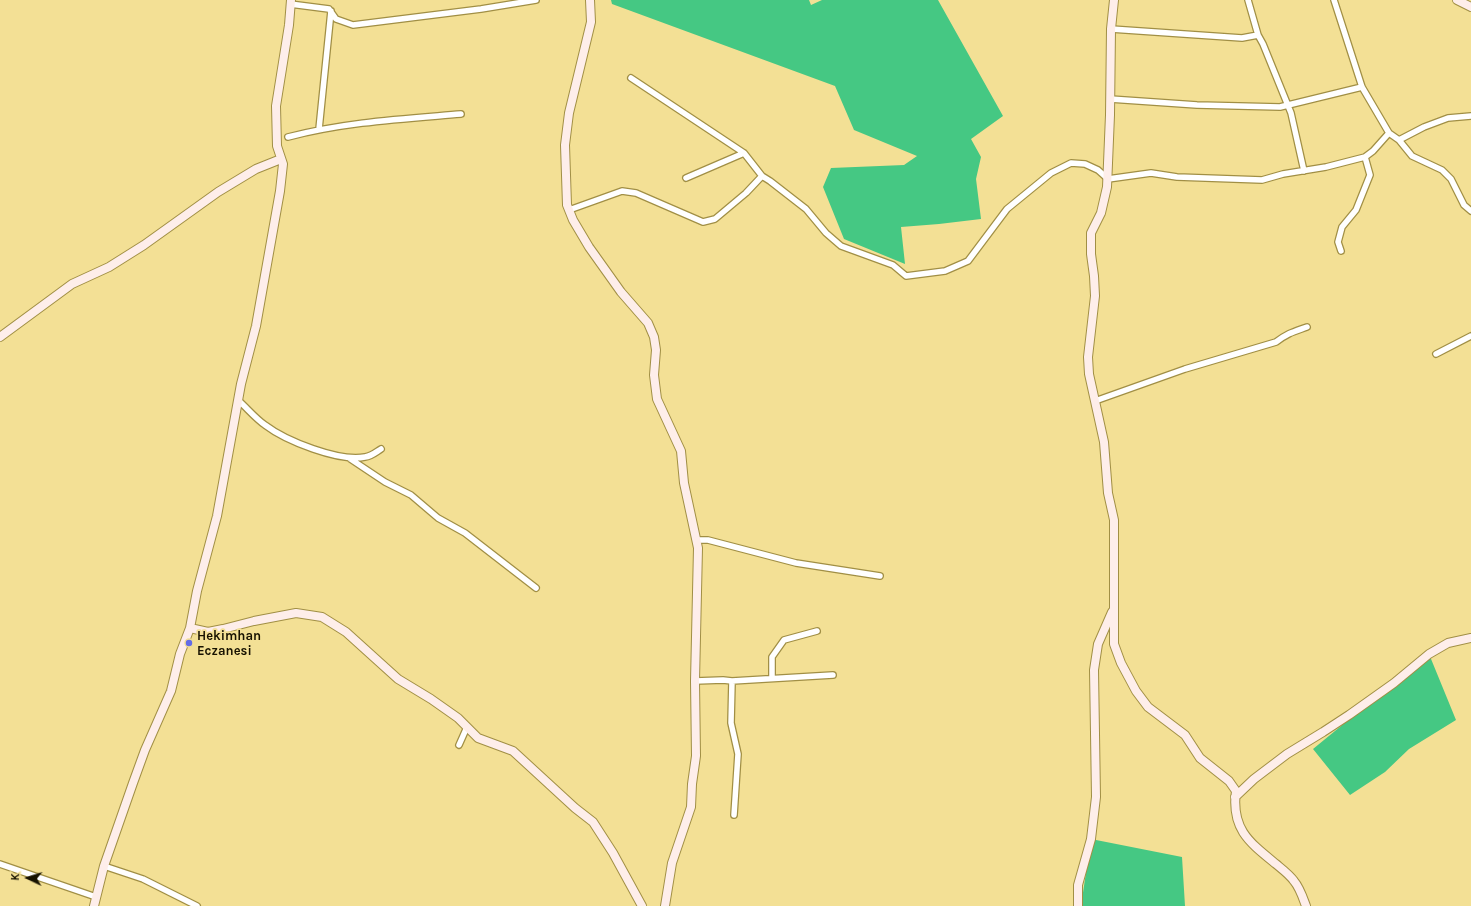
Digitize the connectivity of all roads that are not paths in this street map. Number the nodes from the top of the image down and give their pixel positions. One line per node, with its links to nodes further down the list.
1 (536, 0): 9 (street)
2 (590, 0): 29 (street)
3 (1114, 0): 10 (street)
4 (1248, 0): 11 (street)
5 (1334, 0): 13 (street)
6 (1457, 0): 8 (street)
7 (290, 2): 9 (street); 24 (street)
8 (1471, 7)
9 (331, 11): 18 (street)
10 (1111, 29): 11 (street); 14 (street)
11 (1258, 35): 15 (street)
12 (631, 78): 22 (street)
13 (1362, 87): 15 (street); 19 (street)
14 (1110, 99): 15 (street); 28 (street)
15 (1288, 107): 25 (street)
16 (461, 114): 18 (street)
17 (1471, 116): 21 (street)
18 (319, 129): 20 (street)
19 (1389, 133): 21 (street); 23 (street)
20 (288, 137)
21 (1399, 140): 30 (street)
22 (744, 153): 26 (street); 27 (street)
23 (1365, 157): 25 (street); 31 (street)
24 (281, 159): 33 (street); 36 (street)
25 (1304, 171): 28 (street)
26 (762, 176): 28 (street); 29 (street)
27 (686, 178)
28 (1108, 179): 37 (street)
29 (569, 210): 40 (street)
30 (1471, 211)
31 (1341, 250)
32 (1307, 327): 37 (street)
33 (0, 336)
34 (1471, 336): 35 (street)
35 (1436, 354)
36 (238, 400): 39 (street); 44 (street)
37 (1095, 401): 43 (street)
38 (381, 449): 39 (street)
39 (349, 458): 42 (street)
40 (696, 540): 41 (street); 49 (street)
41 (880, 576)
42 (536, 588)
43 (1114, 608): 53 (street); 62 (street)
44 (190, 628): 51 (street); 56 (street)
45 (817, 631): 48 (street)
46 (1471, 638): 53 (street)
47 (833, 675): 48 (street)
48 (772, 678): 50 (street)
49 (695, 681): 50 (street); 61 (street)
50 (732, 681): 54 (street)
51 (467, 727): 52 (street); 60 (street)
52 (459, 745)
53 (1235, 797): 63 (street)
54 (734, 815)
55 (0, 864): 57 (street)
56 (104, 866): 57 (street); 59 (street)
57 (96, 897): 58 (street)
58 (94, 906)
59 (197, 906)
60 (642, 906)
61 (665, 906)
62 (1078, 906)
63 (1306, 906)

